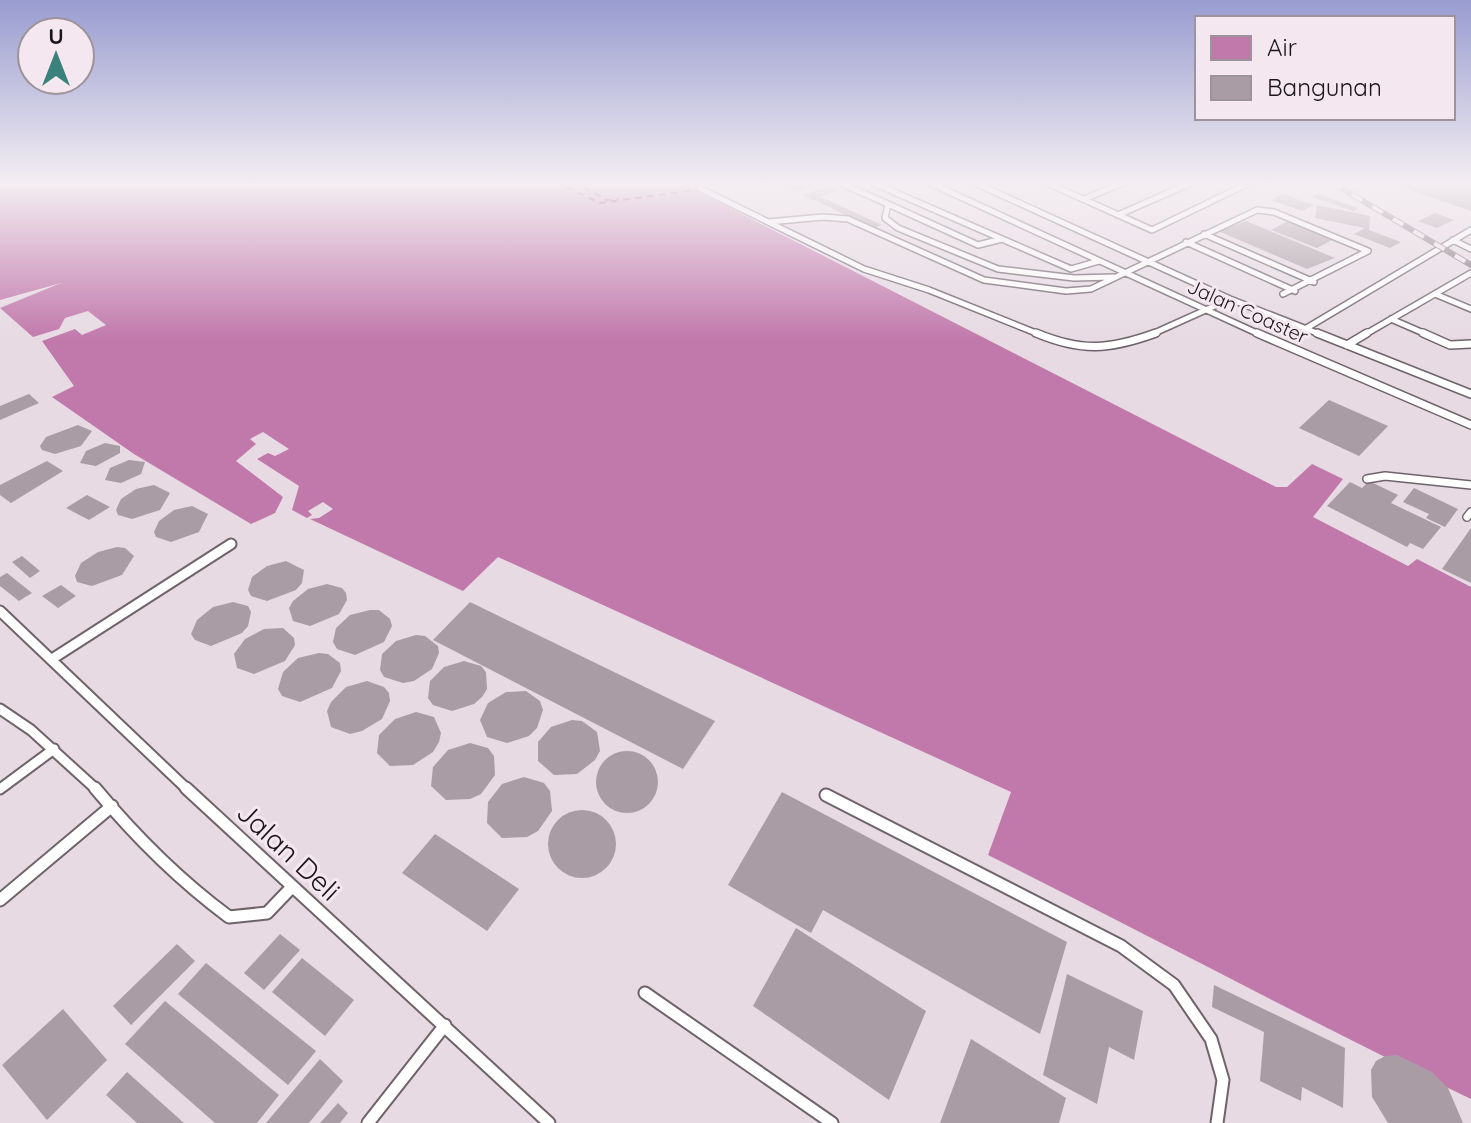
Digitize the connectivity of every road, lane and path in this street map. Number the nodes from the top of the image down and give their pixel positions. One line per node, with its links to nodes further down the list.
1 (793, 234): 27 (lane)
2 (882, 234): 20 (lane)
3 (916, 234): 20 (lane)
4 (955, 234): 12 (lane)
5 (991, 234): 12 (lane)
6 (1041, 234): 16 (lane, Jalan Coaster)
7 (1088, 234): 17 (lane, Jalan Coaster)
8 (1203, 234): 14 (lane)
9 (1205, 234): 21 (lane)
10 (1326, 234): 21 (lane)
11 (1463, 234): 13 (lane)
12 (1002, 239): 16 (lane)
13 (1453, 240): 15 (lane); 29 (lane)
14 (1186, 242): 17 (lane); 22 (lane)
15 (1471, 249)
16 (1099, 261): 18 (lane, Jalan Coaster)
17 (1148, 262): 18 (lane); 25 (lane, Jalan Coaster)
18 (1125, 273): 20 (lane); 27 (lane, Jalan Coaster)
19 (1471, 273): 24 (lane)
20 (1117, 278)
21 (1314, 282): 22 (lane)
22 (1295, 291): 23 (lane)
23 (1283, 294)
24 (1435, 294): 26 (lane); 28 (lane)
25 (1230, 299): 27 (lane); 29 (lane, Jalan Coaster)
26 (1471, 309)
27 (1207, 312): 33 (lane, Jalan Coaster)
28 (1391, 319): 30 (lane); 31 (lane)
29 (1305, 329): 31 (lane, Jalan Coaster)
30 (1471, 344)
31 (1347, 345): 32 (lane, Jalan Coaster)
32 (1471, 394)
33 (1471, 425)
34 (1367, 479): 35 (lane)
35 (1471, 485)
36 (231, 544): 38 (lane)
37 (0, 611): 38 (lane, Jalan Deli)
38 (52, 659): 46 (lane, Jalan Deli)
39 (0, 709): 40 (lane)
40 (11, 717): 41 (lane); 42 (lane)
41 (0, 725)
42 (54, 749): 43 (lane); 45 (lane)
43 (0, 789)
44 (826, 795): 53 (lane)
45 (112, 806): 46 (lane); 47 (lane)
46 (291, 888): 49 (lane, Jalan Deli)
47 (0, 900)
48 (645, 993): 52 (lane)
49 (445, 1025): 50 (lane); 51 (lane, Jalan Deli)
50 (368, 1123)
51 (549, 1123)
52 (832, 1123)
53 (1217, 1123)

